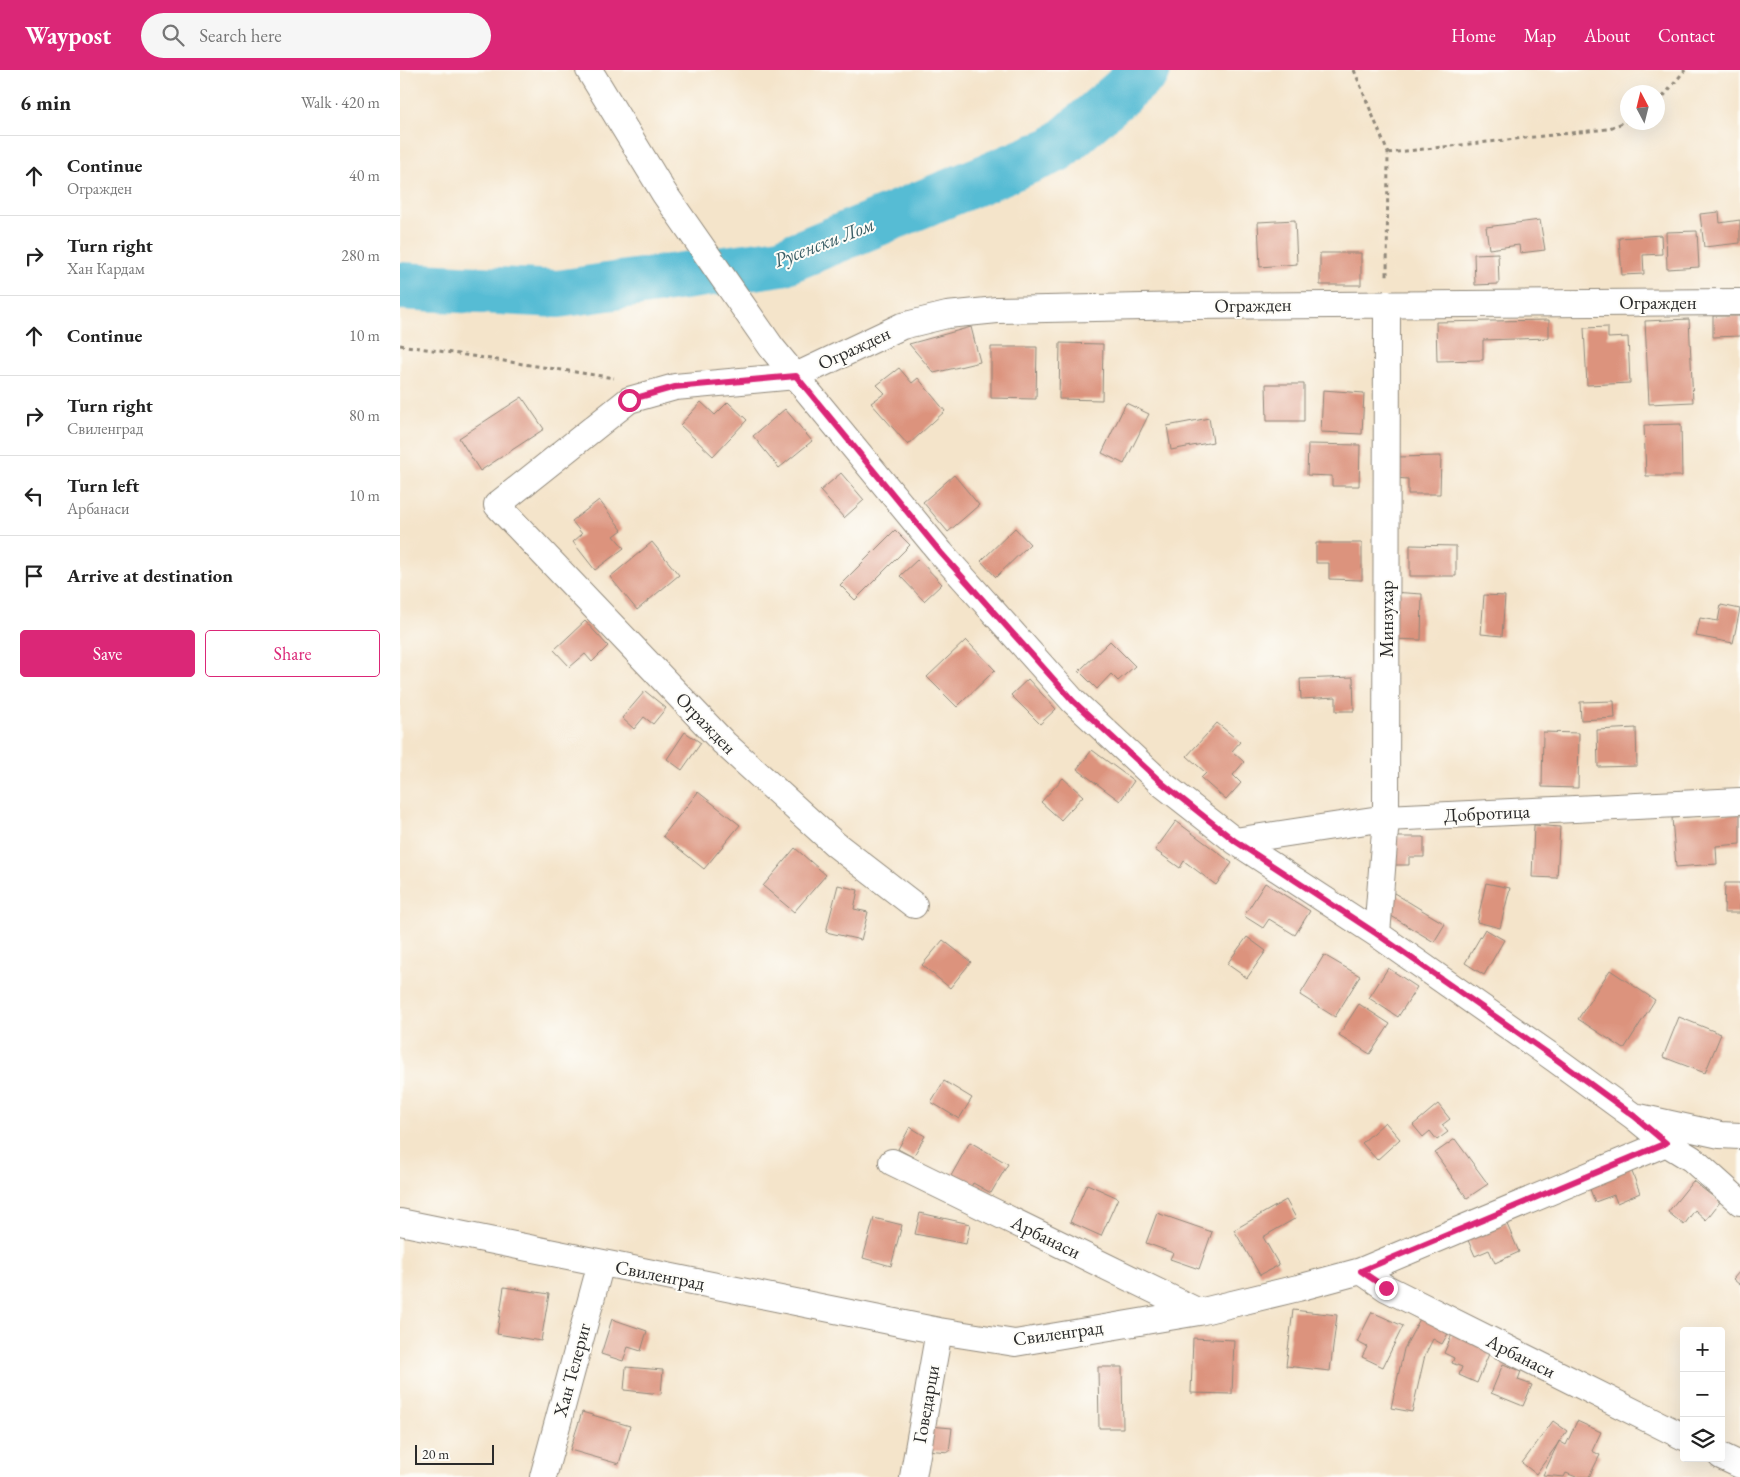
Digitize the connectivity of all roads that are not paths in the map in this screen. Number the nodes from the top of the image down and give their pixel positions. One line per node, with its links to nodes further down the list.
1 (589, 70): 4 (street)
2 (1740, 302): 3 (street, Огражден)
3 (1387, 304): 4 (street, Огражден); 6 (street, Минзухар)
4 (796, 376): 7 (street); 8 (street, Огражден)
5 (1740, 800): 6 (street, Добротица)
6 (1386, 818): 7 (street, Добротица); 9 (street, Минзухар)
7 (1235, 841): 9 (street)
8 (914, 905)
9 (1377, 934): 10 (street)
10 (1634, 1116): 11 (street); 12 (street)
11 (1740, 1136)
12 (1666, 1143): 14 (street); 17 (street, Свиленград)
13 (892, 1162): 18 (street, Арбанаси)
14 (1740, 1202)
15 (400, 1222): 16 (street, Свиленград)
16 (601, 1263): 19 (street, Свиленград); 23 (street, Хан Телериг)
17 (1361, 1271): 18 (street, Свиленград); 20 (street, Арбанаси)
18 (1199, 1312): 19 (street, Свиленград)
19 (939, 1331): 24 (street, Говедарци)
20 (1680, 1435)
21 (1725, 1458): 22 (street)
22 (1740, 1465)
23 (543, 1477)
24 (913, 1477)

